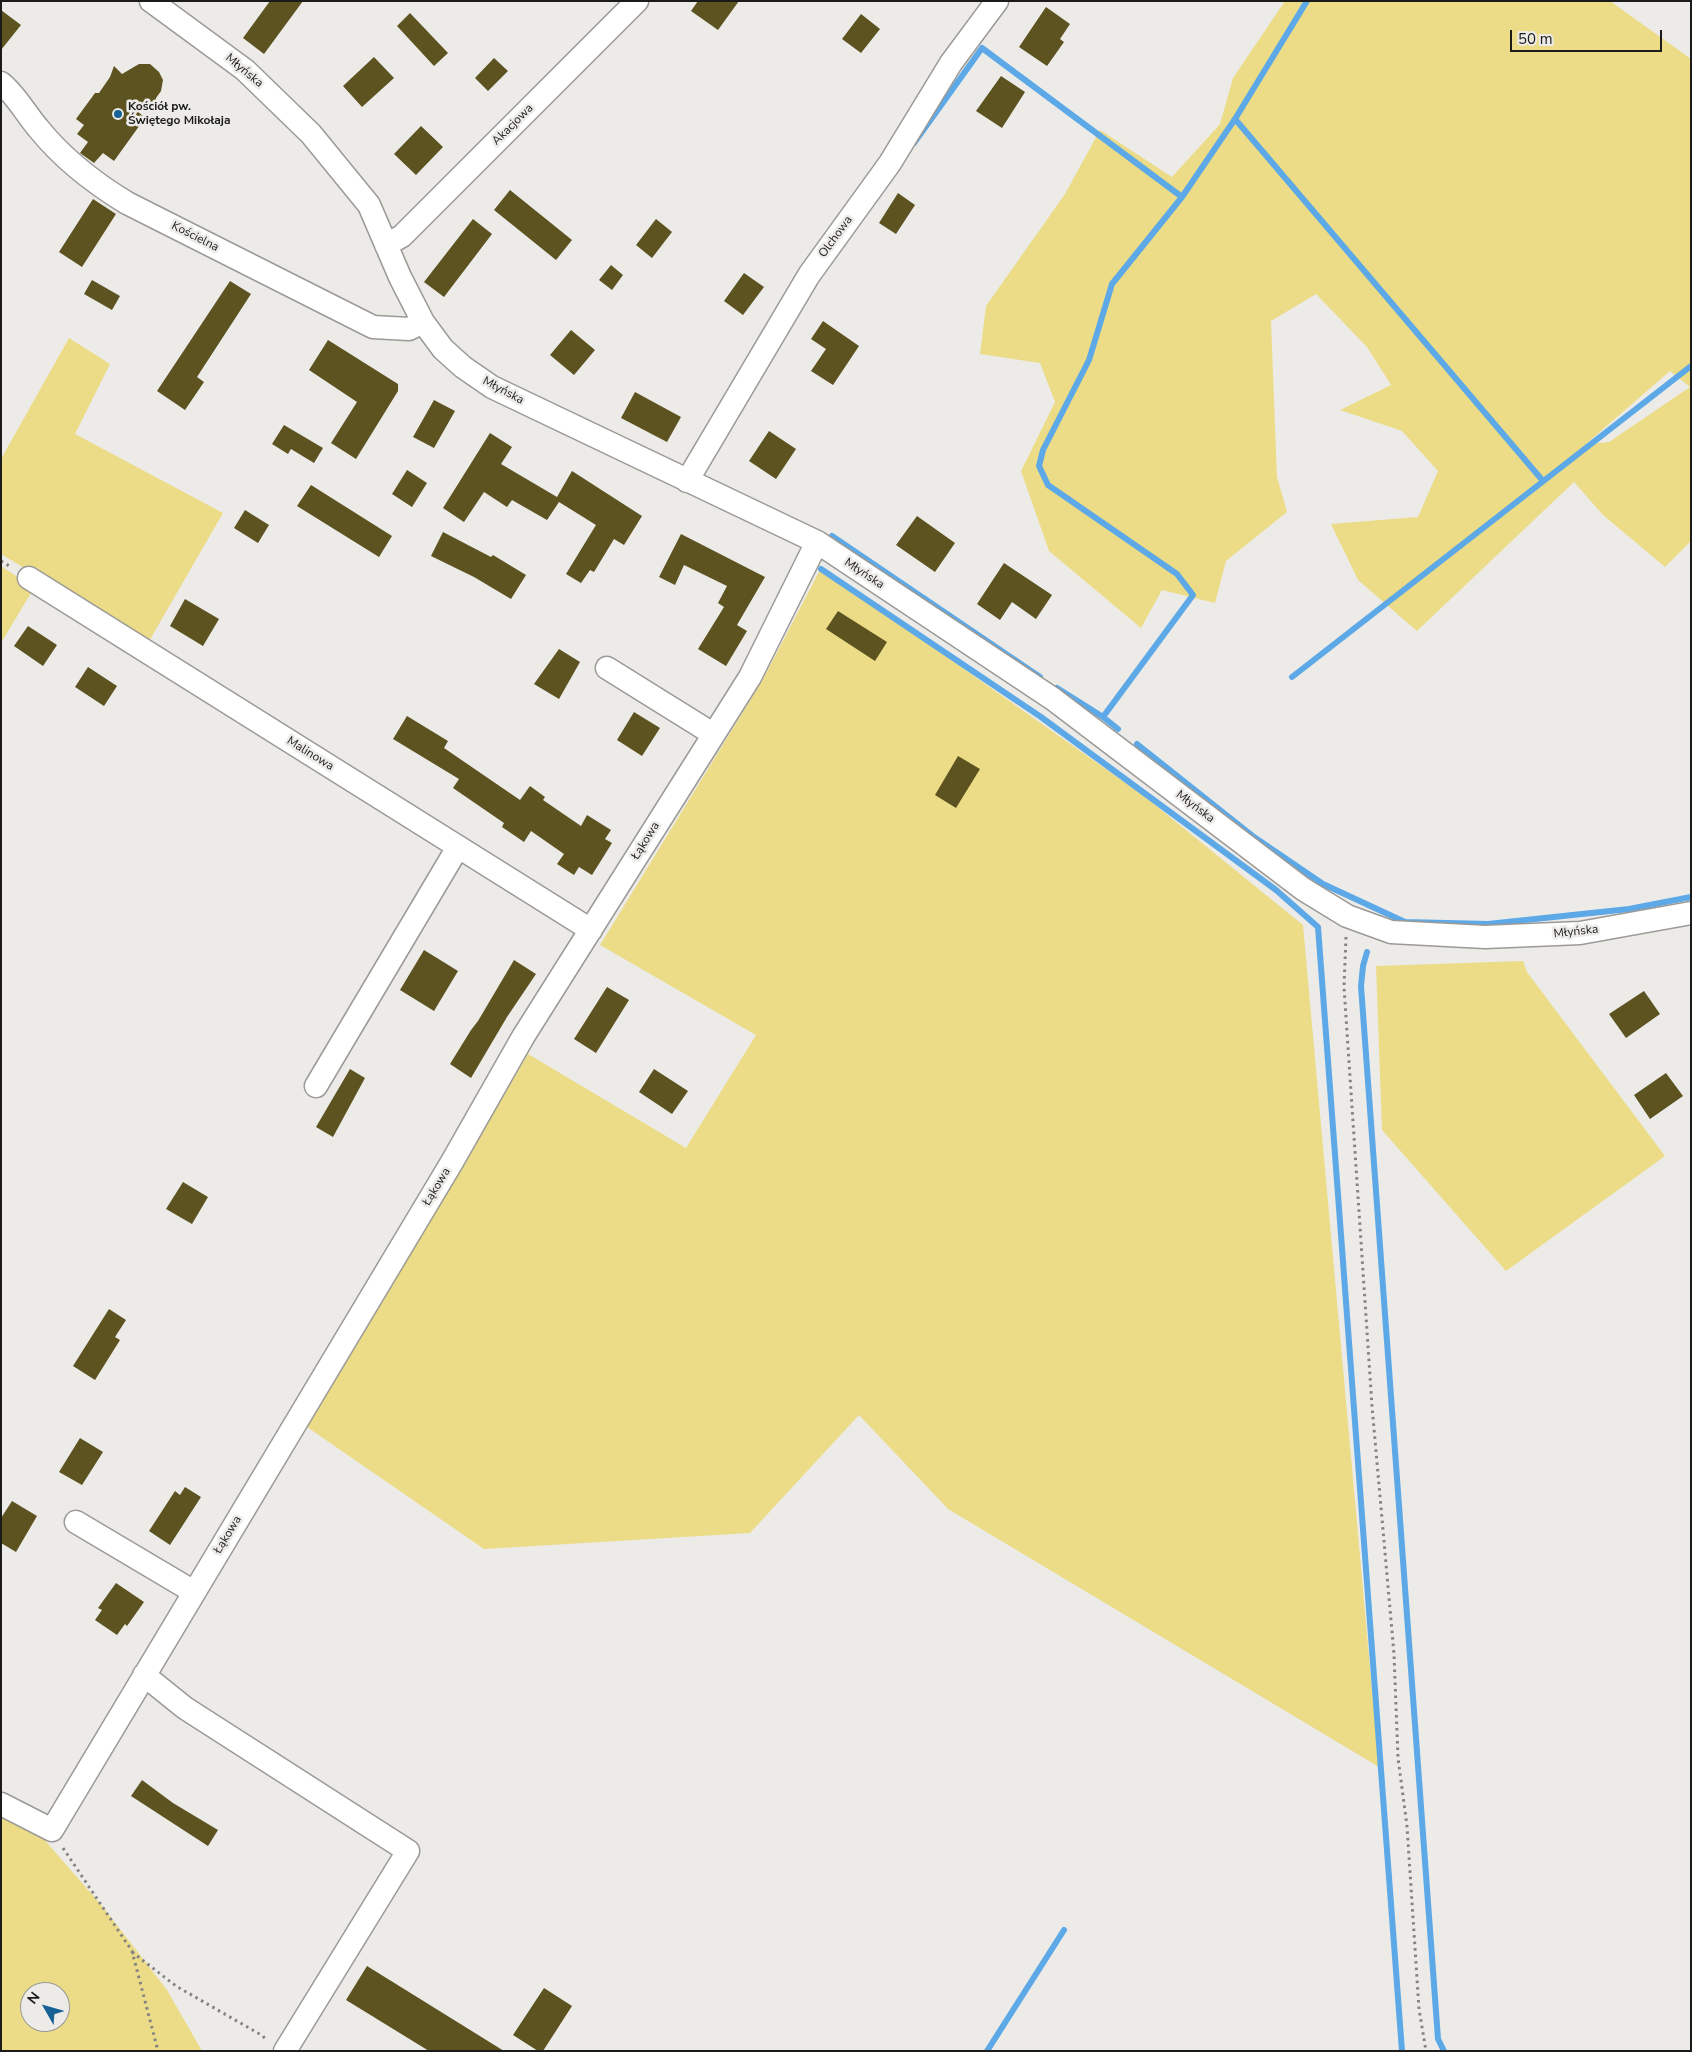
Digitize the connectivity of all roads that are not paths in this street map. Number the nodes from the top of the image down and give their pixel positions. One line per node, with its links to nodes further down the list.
1 (151, 1): 5 (street, Młyńska)
2 (636, 1): 5 (street, Akacjowa)
3 (997, 1): 7 (street, Olchowa)
4 (1, 83): 6 (street, Kościelna)
5 (386, 245): 6 (street, Młyńska)
6 (423, 322): 7 (street, Młyńska)
7 (687, 481): 8 (street, Młyńska)
8 (817, 542): 11 (street, Łąkowa); 13 (street, Młyńska)
9 (29, 578): 12 (street, Malinowa)
10 (607, 668): 11 (street)
11 (713, 734): 14 (street, Łąkowa)
12 (458, 846): 14 (street, Malinowa); 15 (street)
13 (1691, 913)
14 (591, 930): 17 (street, Łąkowa)
15 (316, 1086)
16 (76, 1522): 17 (street)
17 (194, 1592): 18 (street, Łąkowa)
18 (144, 1675): 19 (street, Łąkowa); 20 (street)
19 (1, 1804)
20 (276, 2047)

